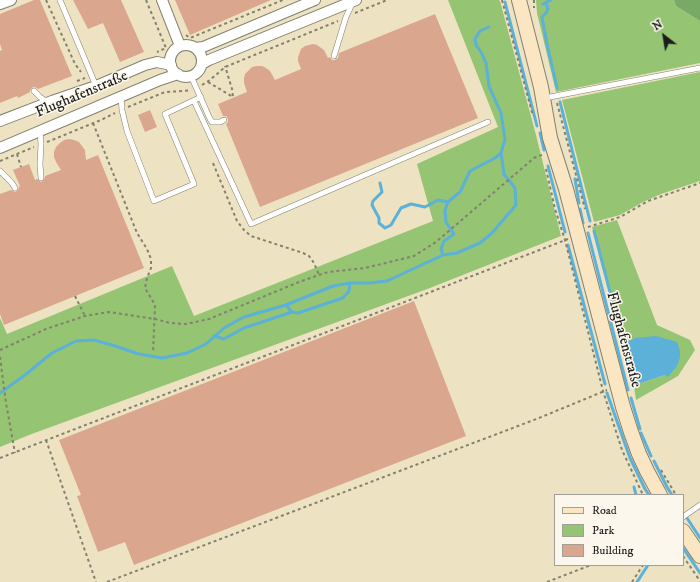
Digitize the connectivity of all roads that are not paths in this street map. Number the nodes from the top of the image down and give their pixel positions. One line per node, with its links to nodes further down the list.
1 (11, 0): 7 (street)
2 (60, 0): 17 (lane)
3 (162, 0): 9 (street)
4 (315, 0): 10 (street)
5 (355, 0): 11 (lane); 12 (street)
6 (514, 0): 8 (street, Flughafenstraße)
7 (0, 4)
8 (526, 6): 19 (main road, Flughafenstraße); 32 (main road, Flughafenstraße)
9 (180, 46): 10 (street); 13 (street)
10 (196, 48): 12 (street)
11 (334, 56)
12 (202, 64): 16 (street)
13 (171, 65): 15 (street); 17 (street, Flughafenstraße)
14 (700, 68): 19 (lane)
15 (178, 74): 16 (street, Flughafenstraße); 20 (street, Flughafenstraße)
16 (191, 76): 21 (lane)
17 (92, 87): 22 (street, Flughafenstraße)
18 (34, 91): 22 (lane)
19 (552, 96): 32 (main road, Flughafenstraße)
20 (121, 97): 23 (lane); 27 (street, Flughafenstraße)
21 (201, 98): 23 (lane); 24 (lane)
22 (52, 101): 25 (street, Flughafenstraße)
23 (194, 101): 26 (lane)
24 (224, 120)
25 (0, 122)
26 (488, 122)
27 (40, 131): 28 (street, Flughafenstraße); 30 (lane)
28 (0, 148)
29 (0, 170): 31 (lane)
30 (41, 178)
31 (15, 188)
32 (566, 189): 33 (main road, Flughafenstraße)
33 (659, 494)
34 (700, 505): 35 (lane)
35 (684, 516)
36 (684, 532): 37 (main road)
37 (700, 556)

